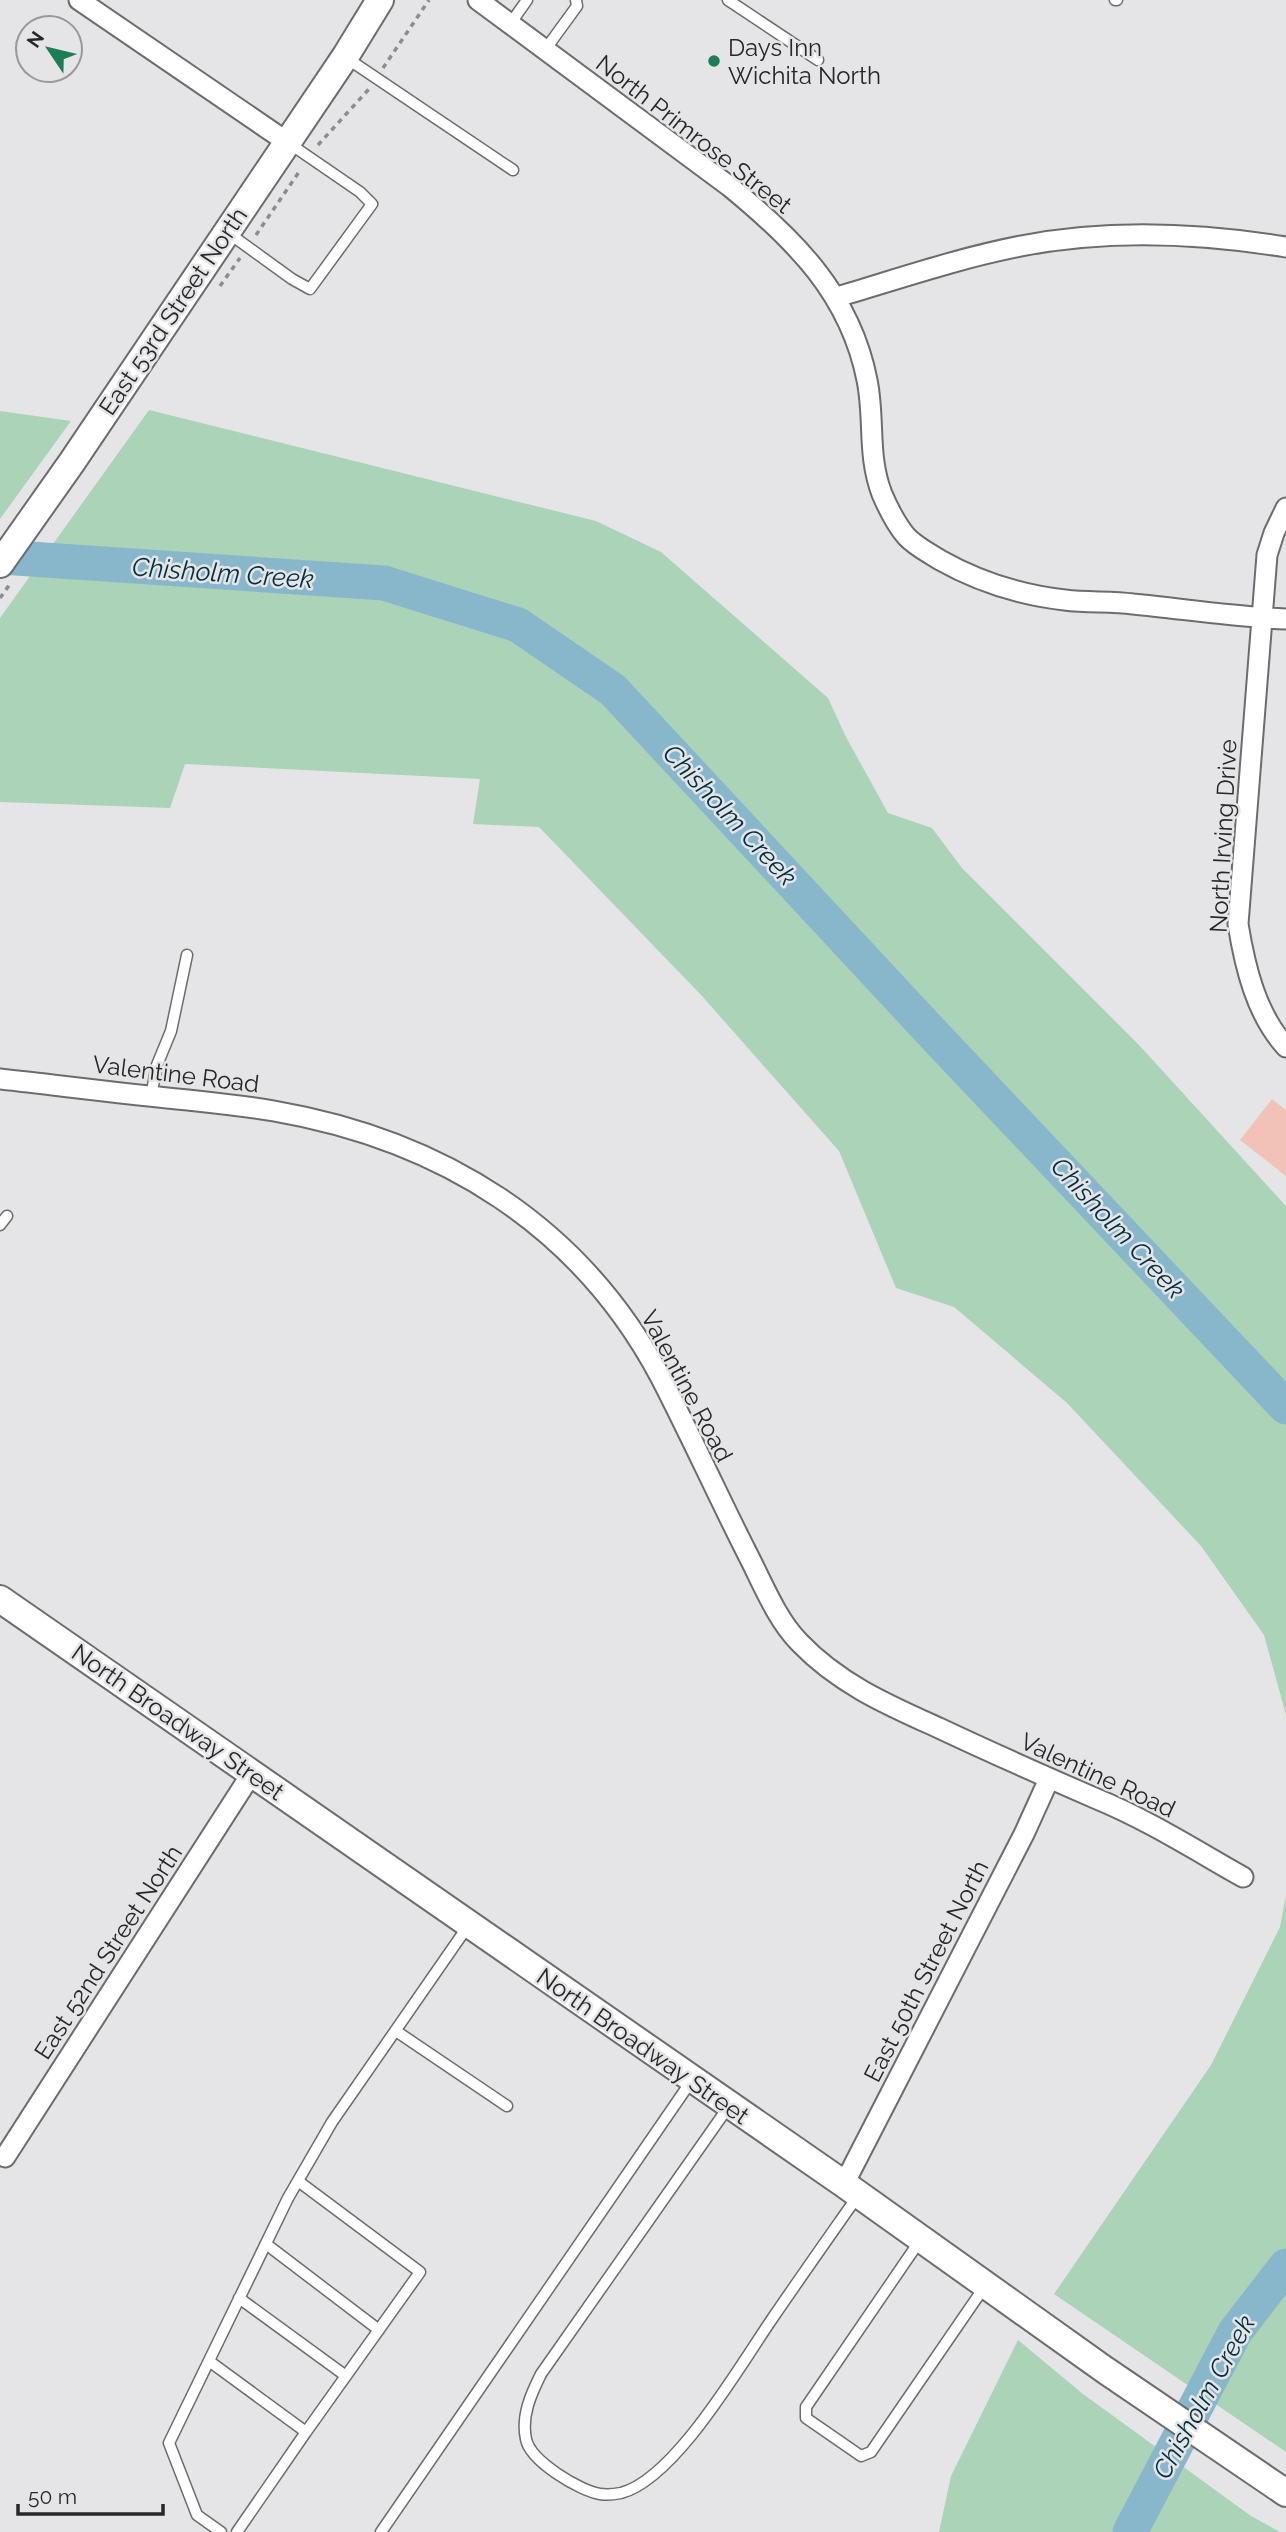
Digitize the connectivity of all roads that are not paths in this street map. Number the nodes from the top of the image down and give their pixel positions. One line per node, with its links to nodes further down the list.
1 (79, 0): 12 (street)
2 (380, 0): 10 (main road, East 53rd Street North)
3 (388, 0): 10 (main road, East 53rd Street North)
4 (478, 0): 8 (street, North Primrose Street)
5 (527, 0): 8 (lane)
6 (576, 0): 9 (lane)
7 (728, 0): 11 (lane)
8 (510, 24): 9 (street, North Primrose Street)
9 (545, 50): 16 (street, North Primrose Street)
10 (345, 57): 12 (main road, East 53rd Street North); 13 (lane)
11 (818, 60)
12 (288, 142): 14 (main road, East 53rd Street North); 14 (lane)
13 (513, 170)
14 (227, 232): 18 (main road, East 53rd Street North)
15 (1286, 247): 16 (street)
16 (836, 297): 19 (street, North Primrose Street)
17 (1286, 508): 19 (street, North Irving Drive)
18 (0, 564)
19 (1263, 618): 20 (street, North Primrose Street); 22 (street, North Irving Drive)
20 (1286, 618)
21 (187, 955): 24 (lane)
22 (1286, 1047)
23 (0, 1079): 24 (street, Valentine Road)
24 (150, 1096): 29 (street, Valentine Road)
25 (7, 1216): 26 (lane)
26 (0, 1225)
27 (0, 1599): 28 (main road, North Broadway Street)
28 (252, 1773): 31 (main road, North Broadway Street); 36 (street, East 52nd Street North)
29 (1049, 1779): 30 (street, Valentine Road); 38 (street, East 50th Street North)
30 (1243, 1877)
31 (469, 1926): 32 (lane); 33 (main road, North Broadway Street)
32 (396, 2031): 34 (lane); 37 (lane)
33 (692, 2080): 35 (main road, North Broadway Street); 50 (lane)
34 (507, 2106)
35 (729, 2106): 38 (main road, North Broadway Street); 38 (lane)
36 (5, 2157)
37 (298, 2181): 40 (lane); 43 (lane)
38 (851, 2190): 39 (main road, North Broadway Street)
39 (921, 2239): 41 (main road, North Broadway Street); 41 (lane)
40 (266, 2244): 42 (lane); 43 (lane)
41 (986, 2284): 47 (main road, North Broadway Street)
42 (239, 2298): 44 (lane); 45 (lane)
43 (379, 2330): 45 (lane)
44 (209, 2361): 46 (lane); 48 (lane)
45 (346, 2376): 46 (lane)
46 (306, 2432): 49 (lane)
47 (1286, 2493)
48 (221, 2532)
49 (237, 2532)
50 (381, 2532)

